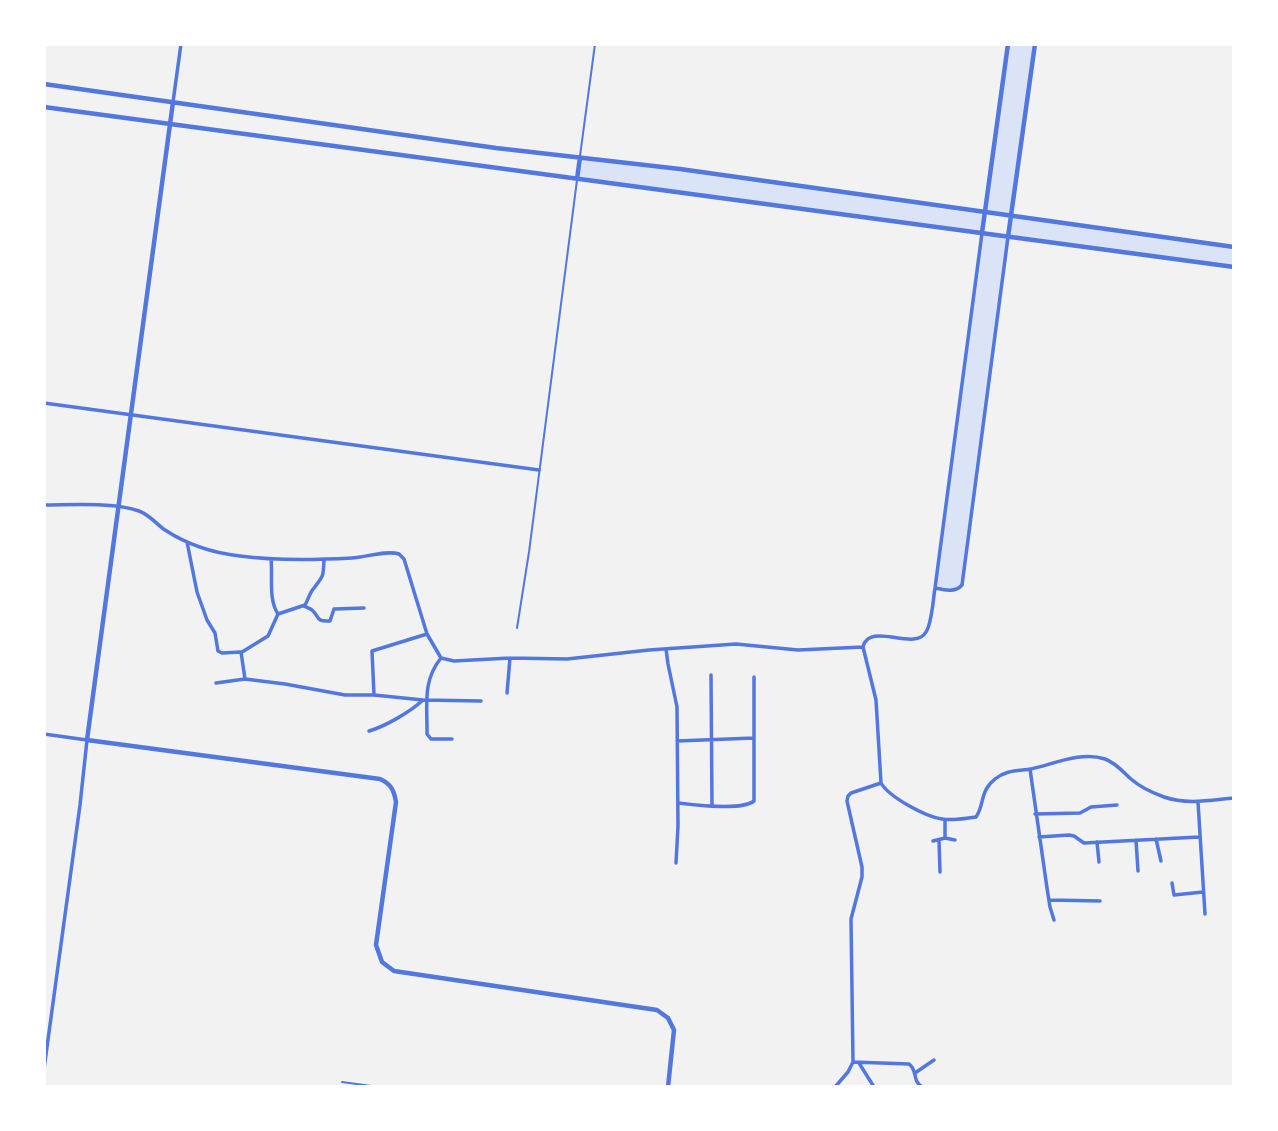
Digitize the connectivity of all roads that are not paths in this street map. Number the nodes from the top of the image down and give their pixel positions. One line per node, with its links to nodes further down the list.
1 (181, 44): 6 (street)
2 (595, 44): 9 (lane)
3 (1008, 44): 11 (street)
4 (1035, 44): 12 (street)
5 (44, 84): 6 (street)
6 (173, 102): 8 (street); 9 (street)
7 (44, 107): 8 (street)
8 (170, 124): 10 (street); 18 (street)
9 (580, 157): 10 (street); 11 (street)
10 (577, 179): 13 (street); 19 (lane)
11 (985, 212): 12 (street); 13 (street)
12 (1011, 216): 14 (street); 15 (street)
13 (982, 233): 14 (street); 25 (street)
14 (1008, 237): 16 (street); 25 (street)
15 (1234, 247)
16 (1234, 267)
17 (44, 403): 18 (street)
18 (132, 416): 19 (street); 21 (street)
19 (539, 470): 29 (lane)
20 (44, 506): 21 (street)
21 (118, 507): 22 (street); 49 (street)
22 (187, 542): 23 (street); 33 (street)
23 (271, 559): 24 (street); 28 (street)
24 (324, 560): 26 (street); 30 (street)
25 (934, 588): 31 (street)
26 (303, 606): 27 (street); 28 (street)
27 (364, 608)
28 (278, 614): 33 (street)
29 (517, 628)
30 (427, 634): 34 (street); 41 (street)
31 (863, 648): 32 (street); 52 (street)
32 (666, 649): 35 (street); 50 (street)
33 (241, 652): 38 (street)
34 (441, 657): 35 (street); 42 (street)
35 (510, 658): 40 (street)
36 (711, 675): 48 (street)
37 (754, 677): 46 (street)
38 (245, 679): 39 (street); 41 (street)
39 (216, 683)
40 (507, 693)
41 (374, 695): 42 (street)
42 (425, 700): 43 (street); 44 (street); 47 (street)
43 (481, 701)
44 (369, 731)
45 (44, 734): 49 (street)
46 (754, 738): 48 (street); 57 (street)
47 (452, 739)
48 (712, 739): 50 (street); 57 (street)
49 (88, 740): 81 (street); 85 (street)
50 (677, 741): 55 (street)
51 (1030, 769): 54 (street); 58 (street); 59 (street)
52 (881, 783): 59 (street); 79 (street)
53 (1234, 798): 54 (street)
54 (1198, 802): 61 (street)
55 (677, 803): 57 (street); 68 (street)
56 (1117, 805): 58 (street)
57 (712, 806)
58 (1035, 814): 60 (street)
59 (945, 820): 62 (street)
60 (1039, 836): 66 (street); 74 (street)
61 (1199, 837): 63 (street); 73 (street)
62 (945, 838): 64 (street); 71 (street)
63 (1156, 839): 65 (street); 67 (street)
64 (955, 840)
65 (1136, 840): 66 (street); 70 (street)
66 (1097, 842): 69 (street)
67 (1161, 861)
68 (676, 863)
69 (1099, 863)
70 (1139, 871)
71 (940, 872)
72 (1172, 883): 73 (street)
73 (1203, 892): 76 (street)
74 (1049, 900): 75 (street); 77 (street)
75 (1100, 901)
76 (1205, 914)
77 (1054, 920)
78 (934, 1060): 82 (street)
79 (853, 1062): 80 (street); 86 (street)
80 (859, 1063): 82 (street); 87 (street)
81 (44, 1069)
82 (915, 1073): 88 (street)
83 (342, 1082): 84 (lane)
84 (379, 1087)
85 (668, 1087)
86 (835, 1087)
87 (874, 1087)
88 (923, 1087)
89 (944, 1087): 90 (street)
90 (962, 1087)

